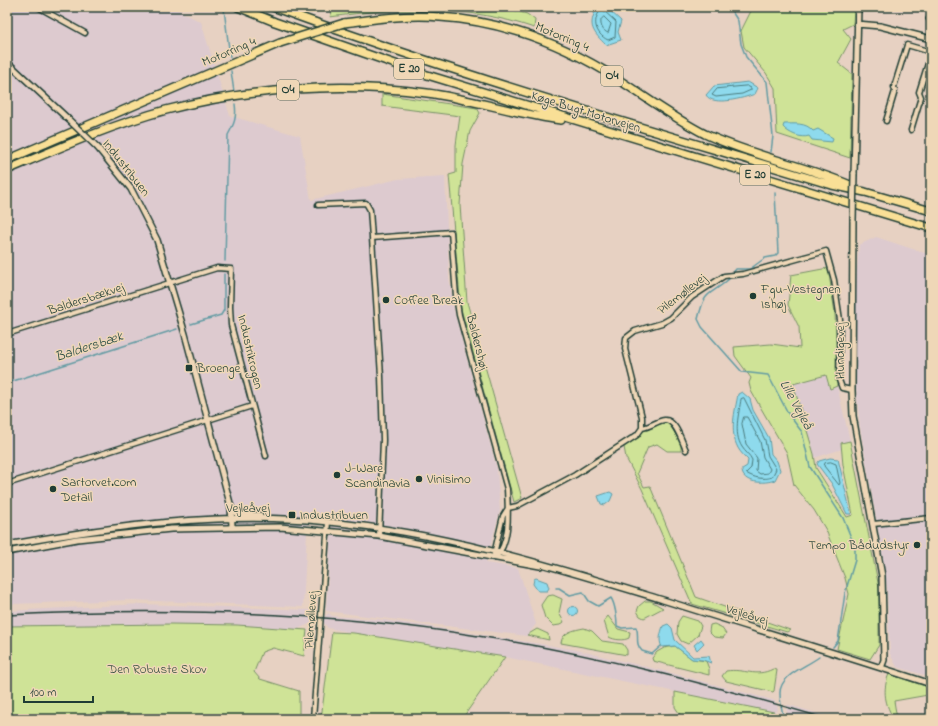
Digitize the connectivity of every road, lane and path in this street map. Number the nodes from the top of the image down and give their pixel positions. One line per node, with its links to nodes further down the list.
1 (38, 7): 6 (street)
2 (238, 7): 11 (highway, Køge Bugt Motorvejen / E 20)
3 (273, 7): 15 (highway, Køge Bugt Motorvejen / E 20)
4 (858, 7): 5 (street, Hundigevej)
5 (857, 24): 7 (street); 22 (street, Hundigevej, bridge)
6 (85, 33)
7 (931, 39)
8 (931, 53): 10 (street); 12 (street)
9 (7, 62): 20 (street, Industribuen, bridge)
10 (886, 121)
11 (579, 123): 14 (highway, O4); 18 (highway, Køge Bugt Motorvejen / E 20)
12 (911, 130)
13 (7, 160): 15 (highway, Motorring 4 / O4, bridge)
14 (7, 170)
15 (865, 192): 17 (highway, Køge Bugt Motorvejen / E 20)
16 (318, 205): 19 (street)
17 (931, 211)
18 (931, 228)
19 (372, 238): 30 (street, Baldershøj); 37 (street)
20 (171, 282): 21 (street, Baldersbækvej); 23 (street, Industrikrogen); 24 (street, Industribuen)
21 (7, 334)
22 (852, 390): 25 (street, Pilemøllevej); 35 (street, Hundigevej)
23 (252, 406): 24 (street, Industrikrogen); 27 (street, Industrikrogen)
24 (207, 421): 28 (street); 29 (street, Industribuen)
25 (642, 428): 26 (street); 30 (street)
26 (686, 450)
27 (266, 456)
28 (7, 484)
29 (231, 507): 31 (street, Industribuen); 33 (street)
30 (508, 508): 41 (street, Baldershøj); 43 (street, Baldershøj)
31 (232, 518): 33 (street, Vejleåvej); 36 (street, Industribuen); 40 (street, Vejleåvej)
32 (931, 518): 35 (street)
33 (279, 519): 34 (street, Vejleåvej)
34 (328, 522): 37 (street, Vejleåvej); 38 (street, Pilemøllevej)
35 (873, 524): 46 (street, Hundigevej)
36 (232, 526): 38 (street, Vejleåvej); 42 (street, Vejleåvej)
37 (380, 528): 39 (street); 41 (street, Vejleåvej)
38 (328, 531): 39 (street, Vejleåvej); 48 (street, Pilemøllevej)
39 (379, 536): 44 (street, Vejleåvej)
40 (7, 545)
41 (494, 550): 43 (street, Vejleåvej); 44 (street, Baldershøj)
42 (7, 552)
43 (501, 552): 44 (street); 45 (street, Vejleåvej)
44 (495, 558): 45 (street, Vejleåvej)
45 (557, 568): 46 (street, Vejleåvej)
46 (881, 668): 47 (street, Vejleåvej)
47 (931, 684)
48 (313, 719)

